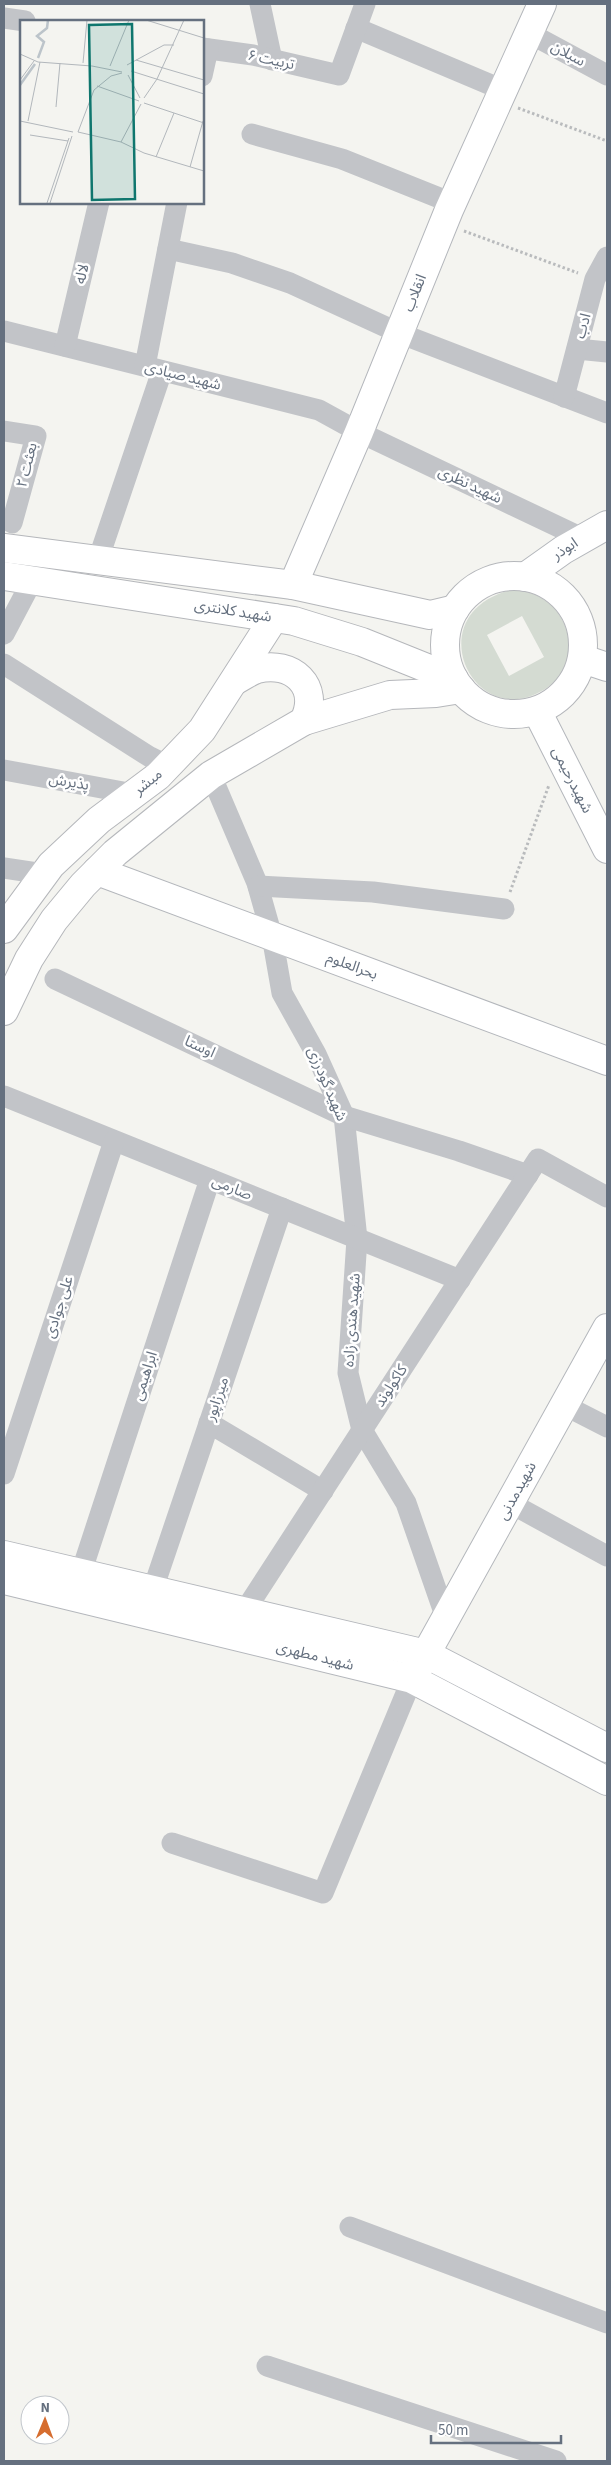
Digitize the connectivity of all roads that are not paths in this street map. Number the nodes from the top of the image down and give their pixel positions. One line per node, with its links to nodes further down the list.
1 (260, 4): 9 (street)
2 (365, 4): 6 (street)
3 (542, 4): 7 (main road, انقلاب)
4 (4, 18): 5 (street)
5 (20, 20)
6 (356, 28): 9 (street, تربیت ۶); 11 (street)
7 (529, 34): 10 (street, سبلان); 11 (main road, انقلاب)
8 (205, 48): 9 (street, تربیت ۶)
9 (272, 60)
10 (607, 75)
11 (501, 96): 15 (main road, انقلاب)
12 (252, 134): 15 (street)
13 (99, 204): 20 (street, لاله)
14 (177, 204): 16 (street)
15 (448, 214): 19 (main road, انقلاب)
16 (168, 249): 19 (street); 23 (street)
17 (607, 257): 21 (street, ادب)
18 (4, 331): 20 (street, شهید صیادی)
19 (399, 332): 24 (street); 27 (main road, انقلاب)
20 (65, 346): 23 (street, شهید صیادی)
21 (577, 348): 22 (street); 24 (street, ادب)
22 (607, 352)
23 (153, 368): 27 (street, شهید صیادی); 31 (street)
24 (564, 397): 25 (street)
25 (607, 414)
26 (4, 431): 29 (street, بعثت ۲)
27 (359, 432): 30 (street, شهید نظری); 35 (main road, انقلاب)
28 (607, 525): 30 (main road, ابوذر)
29 (8, 536): 31 (main road)
30 (582, 538): 33 (main road, ابوذر)
31 (98, 560): 35 (main road)
32 (4, 576): 34 (main road, شهید کلانتری)
33 (525, 577): 36 (main road); 39 (main road)
34 (33, 579): 37 (main road, شهید کلانتری); 38 (street)
35 (293, 584): 36 (main road)
36 (455, 610): 42 (main road)
37 (274, 618): 41 (main road, مبشر); 42 (main road, شهید کلانتری)
38 (4, 634)
39 (595, 663): 43 (main road)
40 (4, 664): 45 (street)
41 (236, 680): 44 (main road); 45 (main road, مبشر)
42 (457, 684): 43 (main road); 44 (main road)
43 (537, 711): 49 (main road, شهیدرحیمی)
44 (304, 721): 47 (main road)
45 (168, 766): 48 (main road, مبشر)
46 (4, 770): 48 (street, پذیرش)
47 (211, 774): 51 (main road); 53 (street, شهید گودرزی)
48 (134, 794): 52 (main road, مبشر)
49 (607, 849)
50 (4, 868): 52 (street)
51 (97, 871): 56 (main road, بحرالعلوم); 58 (main road)
52 (44, 874): 55 (main road, مبشر)
53 (258, 886): 54 (street); 56 (street, شهید گودرزی)
54 (504, 909)
55 (4, 929)
56 (272, 936): 59 (main road, بحرالعلوم); 61 (street, شهید گودرزی)
57 (56, 978): 61 (street, اوستا)
58 (4, 1011)
59 (607, 1061)
60 (4, 1096): 62 (street, صارمی)
61 (344, 1116): 63 (street, اوستا); 67 (street, شهید گودرزی)
62 (114, 1141): 64 (street, صارمی); 74 (street, علی جوادی)
63 (533, 1167): 65 (street, اوستا); 68 (street, کاکولوند)
64 (210, 1179): 66 (street, صارمی); 79 (street, ابراهیمی)
65 (607, 1197)
66 (282, 1208): 67 (street, صارمی); 71 (street, میرزاپور)
67 (357, 1238): 68 (street, صارمی); 73 (street, شهید هندی زاده)
68 (460, 1280): 73 (street, کاکولوند)
69 (607, 1328): 70 (main road, شهیدمدنی)
70 (564, 1405): 72 (street); 76 (main road, شهیدمدنی)
71 (209, 1423): 75 (street); 81 (street, میرزاپور)
72 (607, 1427)
73 (362, 1430): 75 (street, کاکولوند); 83 (street, شهید هندی زاده)
74 (4, 1474)
75 (323, 1491): 82 (street, کاکولوند)
76 (510, 1503): 78 (street); 83 (main road, شهیدمدنی)
77 (4, 1555): 79 (main road, شهید مطهری)
78 (607, 1556)
79 (81, 1573): 81 (main road, شهید مطهری)
80 (4, 1580): 85 (main road, شهید مطهری)
81 (153, 1589): 82 (main road, شهید مطهری)
82 (244, 1612): 84 (main road, شهید مطهری)
83 (446, 1618): 84 (main road, شهیدمدنی)
84 (426, 1654): 85 (main road, شهیدمدنی); 86 (main road, شهید مطهری)
85 (412, 1679): 87 (main road, شهید مطهری); 88 (street)
86 (607, 1748)
87 (607, 1781)
88 (172, 1843)
89 (350, 2227): 90 (street)
90 (607, 2323)
91 (268, 2366): 92 (street)
92 (556, 2461)

